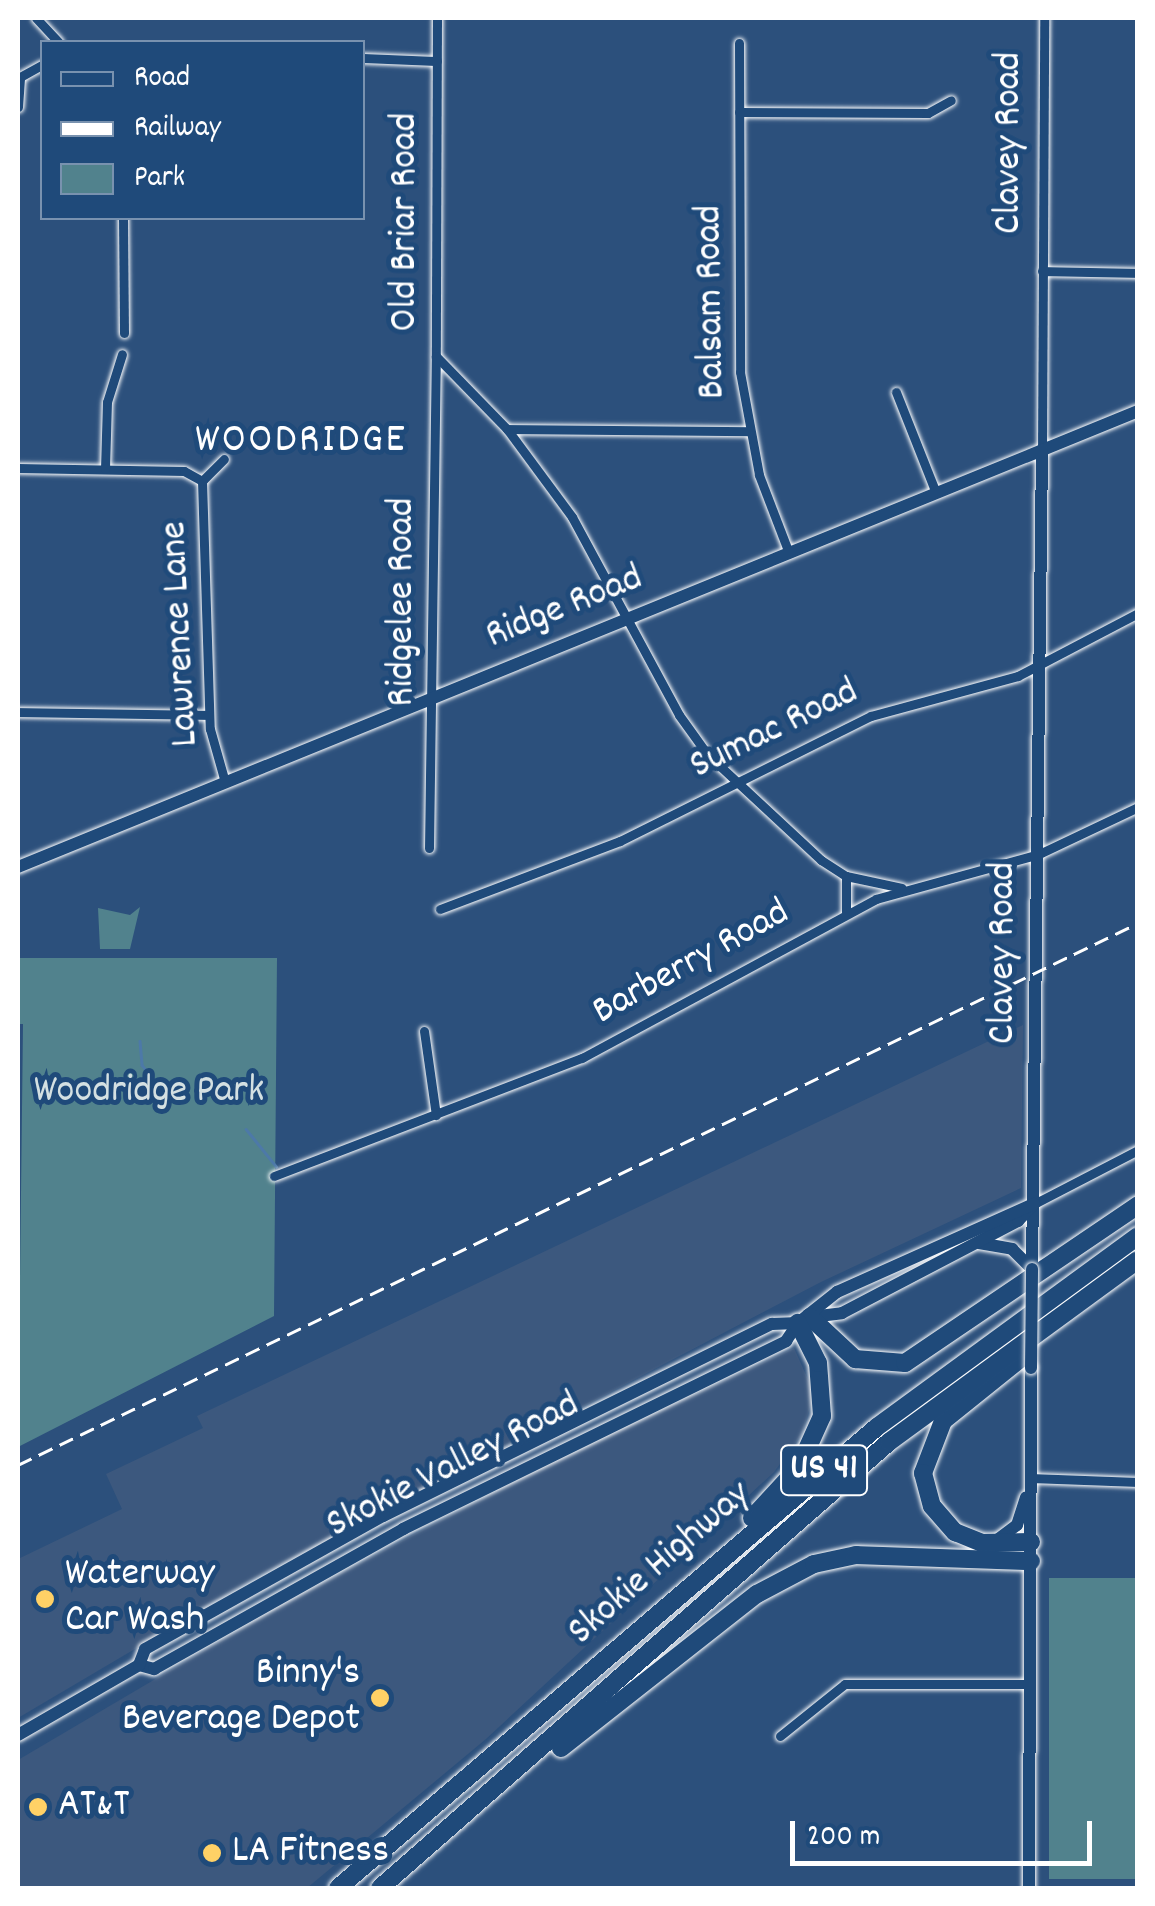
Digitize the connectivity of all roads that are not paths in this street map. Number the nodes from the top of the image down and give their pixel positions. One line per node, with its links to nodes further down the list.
1 (36, 18): 4 (street)
2 (438, 18): 7 (street, Old Briar Road)
3 (1044, 18): 13 (street, Clavey Road)
4 (56, 40)
5 (738, 43): 11 (street, Balsam Road)
6 (365, 58): 7 (street)
7 (437, 61): 17 (street, Old Briar Road)
8 (40, 66): 10 (street)
9 (951, 100): 11 (street)
10 (18, 106)
11 (739, 112): 21 (street, Balsam Road)
12 (123, 220): 15 (street)
13 (1042, 271): 14 (street); 22 (street, Clavey Road)
14 (1138, 274)
15 (124, 332)
16 (122, 354): 25 (street)
17 (436, 356): 20 (street, Old Briar Road); 32 (street, Ridgelee Road)
18 (896, 392): 27 (street)
19 (1138, 411): 22 (main road, Ridge Road)
20 (506, 430): 21 (street); 30 (street, Old Briar Road)
21 (748, 432): 28 (street, Balsam Road)
22 (1042, 450): 27 (main road, Ridge Road); 31 (main road, Clavey Road)
23 (224, 459): 26 (street)
24 (18, 468): 25 (street)
25 (105, 469): 26 (street)
26 (202, 482): 34 (street, Lawrence Lane)
27 (936, 493): 28 (main road, Ridge Road)
28 (789, 553): 30 (main road, Ridge Road)
29 (1138, 613): 31 (street, Sumac Road)
30 (631, 617): 32 (main road, Ridge Road); 35 (street, Old Briar Road)
31 (1040, 664): 35 (street, Sumac Road); 39 (main road, Clavey Road)
32 (432, 698): 36 (main road, Ridge Road); 38 (street, Ridgelee Road)
33 (18, 712): 34 (street)
34 (209, 715): 36 (street, Lawrence Lane)
35 (733, 781): 41 (street, Old Briar Road); 43 (street, Sumac Road)
36 (225, 782): 40 (main road, Ridge Road)
37 (1138, 807): 39 (street, Barberry Road)
38 (430, 848)
39 (1038, 854): 42 (street, Barberry Road); 49 (main road, Clavey Road)
40 (18, 867)
41 (846, 876): 42 (street, Old Briar Road); 44 (street)
42 (902, 888): 44 (street, Barberry Road)
43 (440, 909)
44 (846, 914): 46 (street, Barberry Road)
45 (424, 1031): 46 (street)
46 (436, 1115): 48 (street, Barberry Road)
47 (1138, 1150): 49 (street, Skokie Valley Road)
48 (274, 1176)
49 (1034, 1204): 52 (main road, Skokie Valley Road); 54 (main road, Clavey Road); 56 (main road, Skokie Valley Road)
50 (1138, 1205): 56 (highway)
51 (1138, 1236): 65 (highway, Skokie Highway / US 41)
52 (974, 1243): 54 (main road); 56 (main road, Skokie Valley Road)
53 (1138, 1260): 70 (highway, Skokie Highway / US 41)
54 (1032, 1269): 57 (main road, Clavey Road, bridge)
55 (1138, 1270): 61 (highway)
56 (804, 1320): 59 (main road, Skokie Valley Road); 60 (main road, Skokie Valley Road); 65 (highway)
57 (1030, 1479): 58 (street); 61 (main road); 63 (main road, Clavey Road)
58 (1138, 1482)
59 (394, 1510): 60 (main road); 62 (main road, Skokie Valley Road)
60 (403, 1528): 64 (main road, Skokie Valley Road)
61 (982, 1543): 63 (highway)
62 (319, 1550): 64 (main road); 66 (main road, Skokie Valley Road)
63 (1031, 1552): 67 (main road, Clavey Road); 70 (highway)
64 (329, 1567): 66 (main road, Skokie Valley Road)
65 (657, 1615): 71 (highway, Skokie Highway / US 41)
66 (138, 1665): 68 (main road, Skokie Valley Road)
67 (1031, 1684): 69 (street); 73 (main road, Clavey Road)
68 (18, 1735)
69 (780, 1736)
70 (480, 1808): 72 (highway, Skokie Highway / US 41)
71 (338, 1888)
72 (380, 1888)
73 (1029, 1888)

